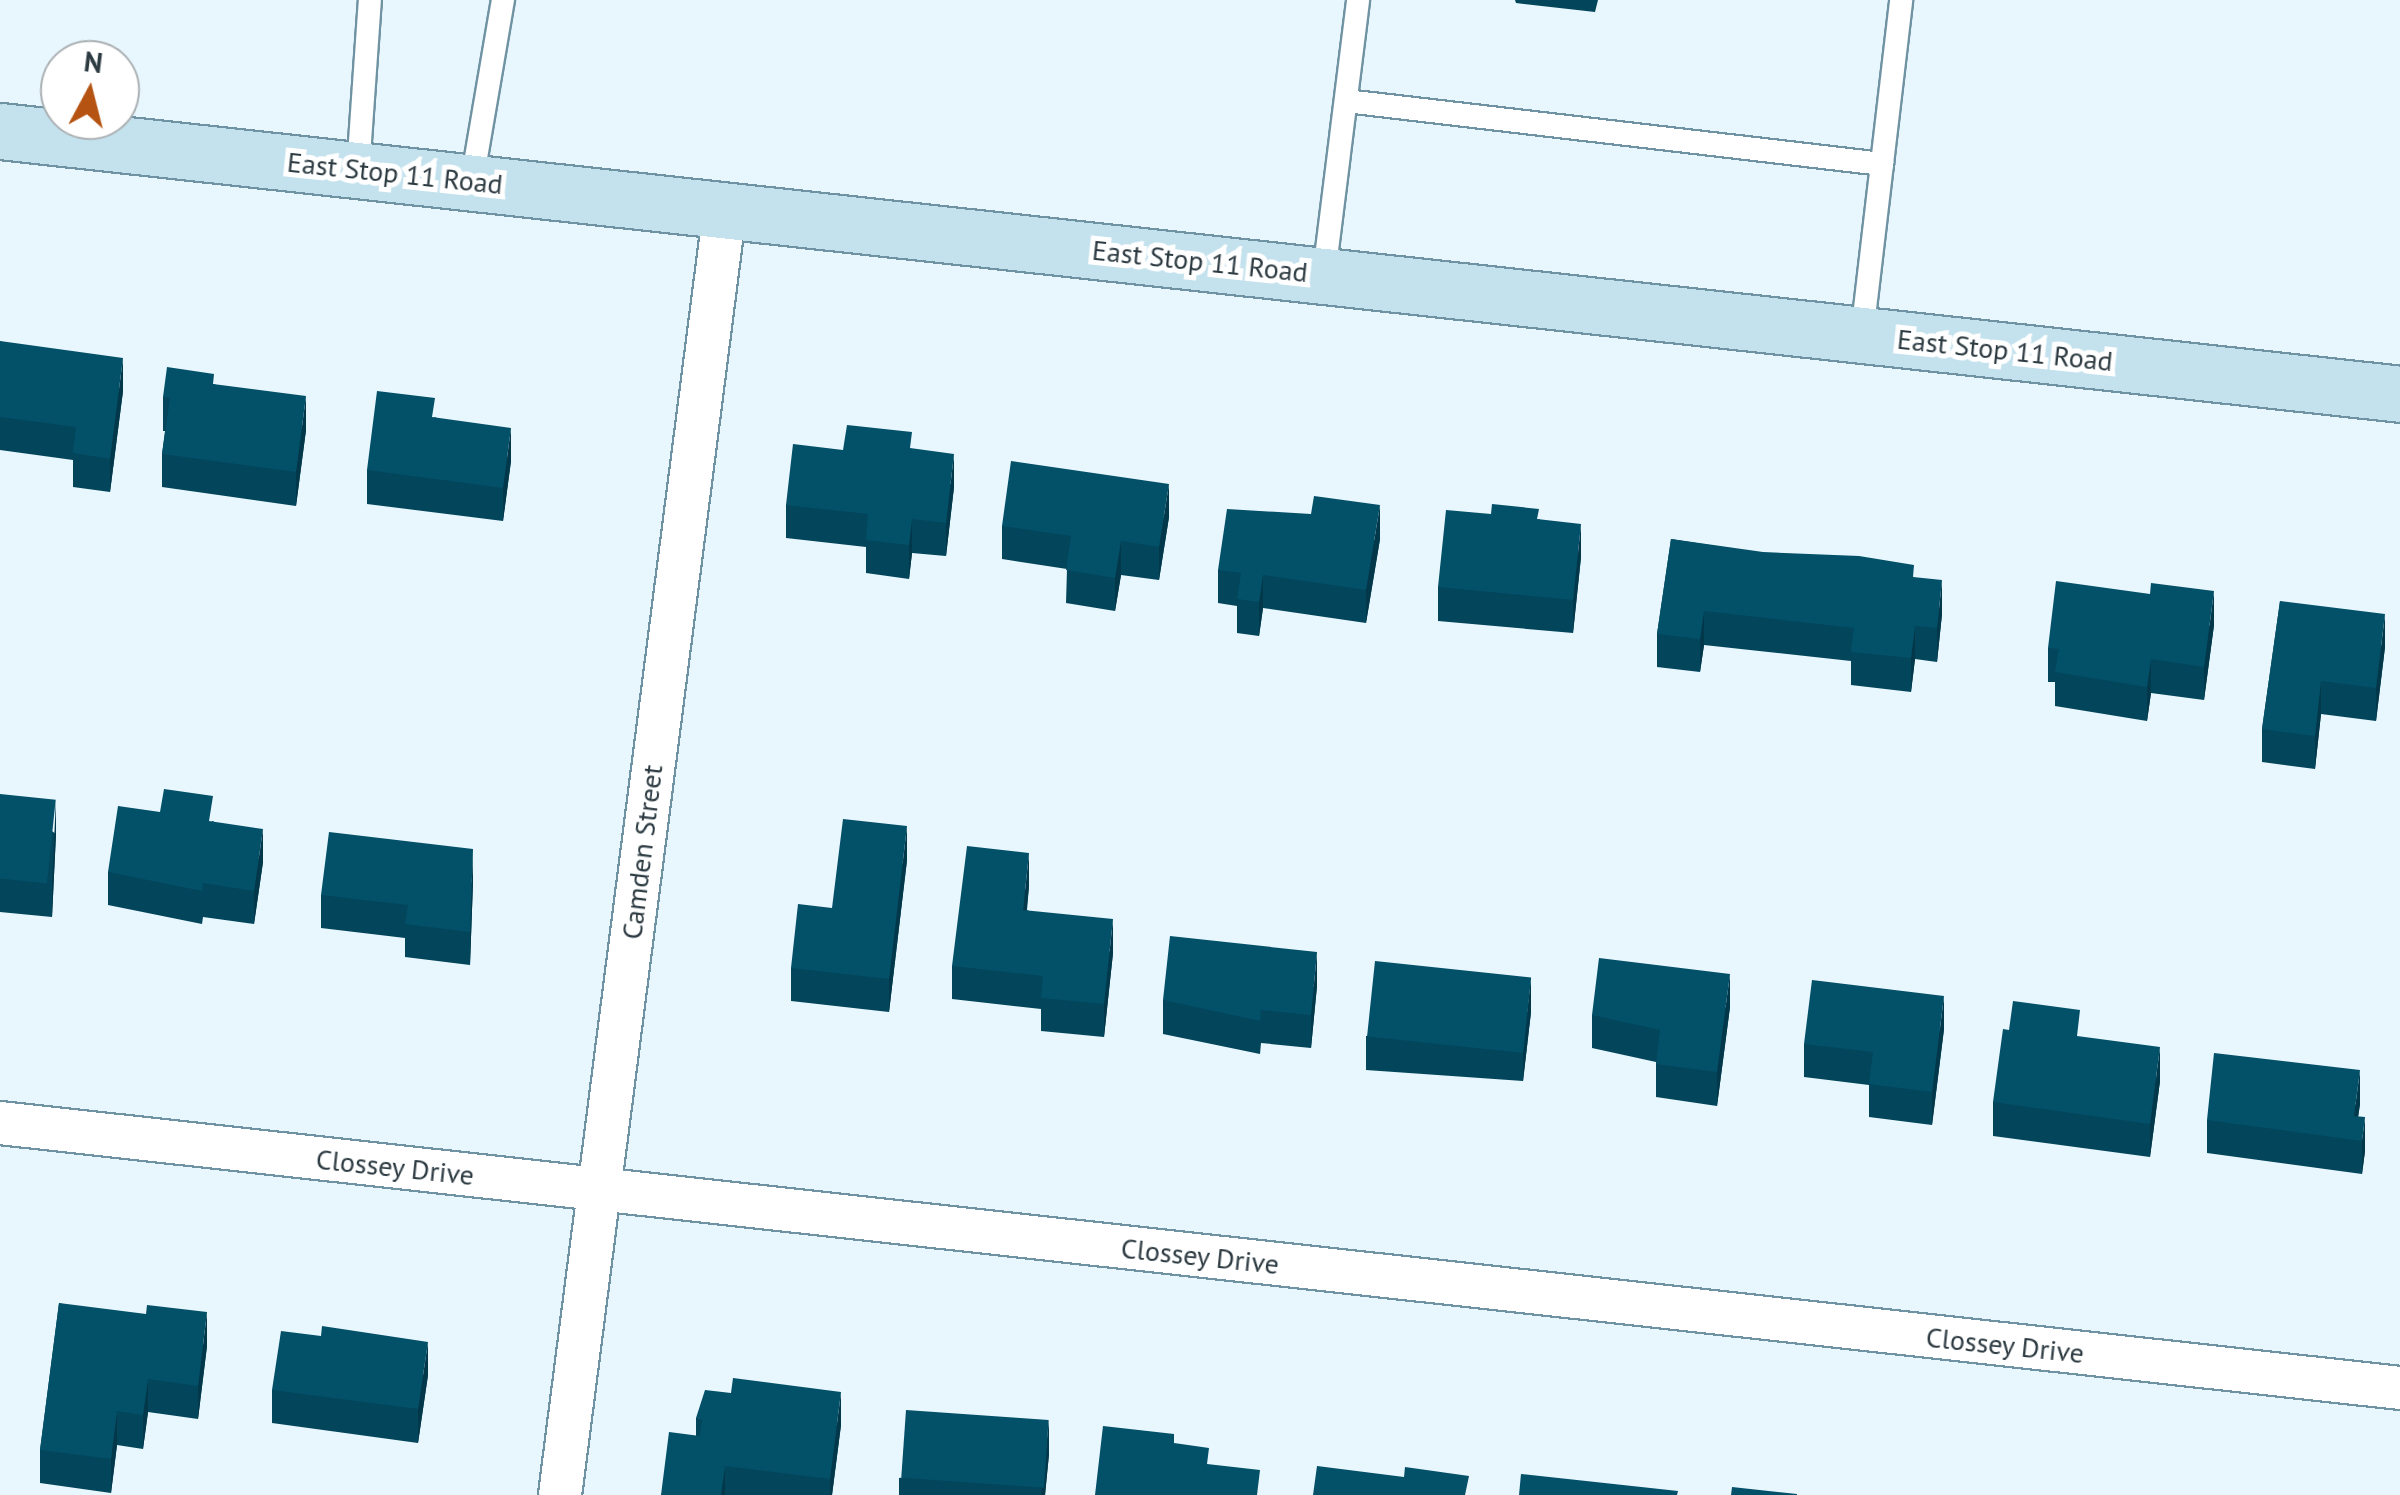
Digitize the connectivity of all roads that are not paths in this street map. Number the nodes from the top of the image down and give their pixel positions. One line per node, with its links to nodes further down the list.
1 (370, 0): 8 (lane)
2 (503, 0): 9 (lane)
3 (1358, 0): 5 (lane)
4 (1902, 0): 7 (lane)
5 (1346, 101): 7 (lane); 11 (lane)
6 (0, 132): 8 (main road, East Stop 11 Road)
7 (1882, 164): 12 (lane)
8 (358, 170): 9 (main road, East Stop 11 Road)
9 (472, 181): 10 (main road, East Stop 11 Road)
10 (725, 208): 11 (main road, East Stop 11 Road); 15 (street, Camden Street)
11 (1324, 274): 12 (main road, East Stop 11 Road)
12 (1862, 334): 13 (main road, East Stop 11 Road)
13 (2400, 394)
14 (0, 1123): 15 (street, Clossey Drive)
15 (599, 1190): 16 (street, Clossey Drive); 17 (street, Camden Street)
16 (2400, 1388)
17 (560, 1495)

